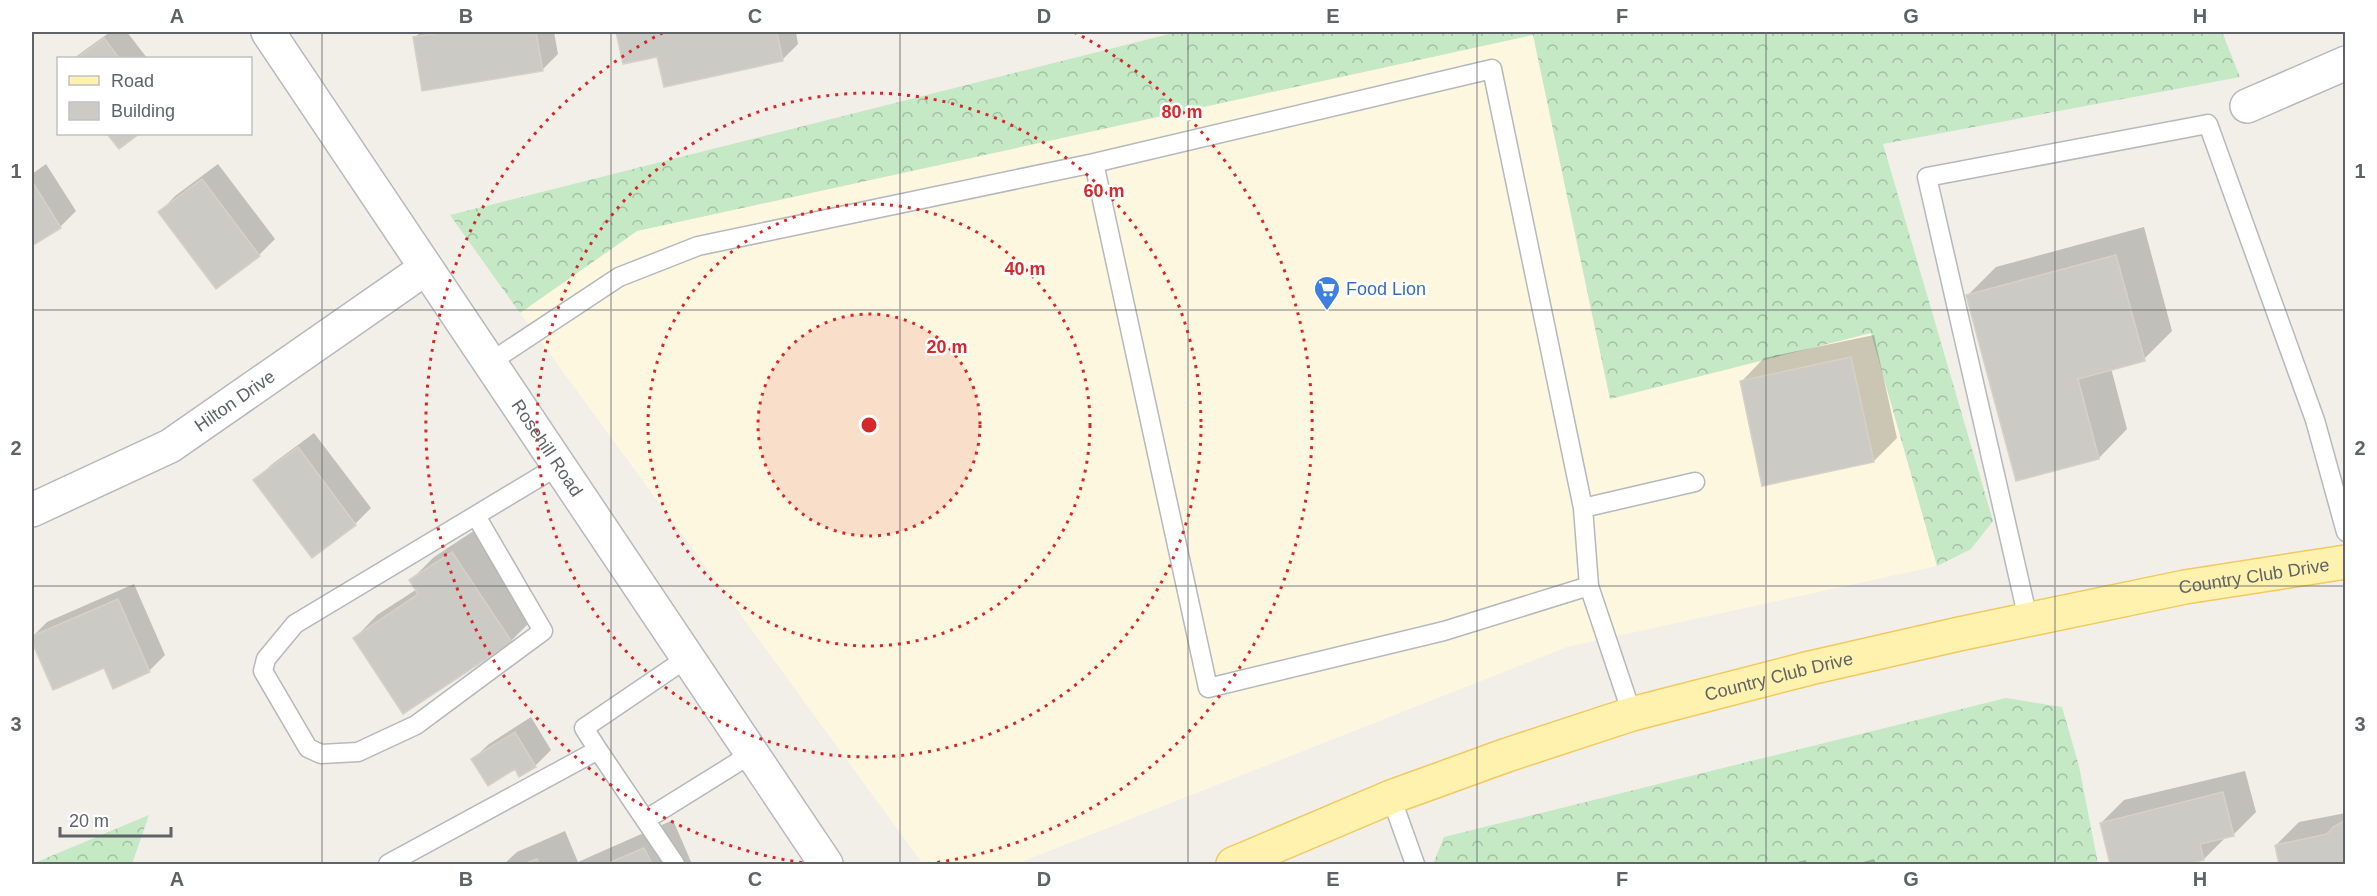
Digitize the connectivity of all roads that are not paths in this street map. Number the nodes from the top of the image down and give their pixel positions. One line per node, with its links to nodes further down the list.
1 (268, 32): 5 (main road, Rosehill Road)
2 (2346, 63): 3 (main road)
3 (2247, 106)
4 (1094, 163): 6 (lane); 9 (lane); 14 (lane)
5 (426, 268): 6 (main road, Rosehill Road); 10 (main road, Hilton Drive)
6 (489, 363): 7 (main road, Rosehill Road)
7 (558, 466): 11 (lane); 16 (main road, Rosehill Road)
8 (1695, 482): 9 (lane)
9 (1583, 507): 14 (lane)
10 (32, 510)
11 (476, 516): 11 (lane)
12 (2346, 532): 15 (lane)
13 (2346, 562): 15 (main road, Country Club Drive)
14 (1589, 585): 17 (lane)
15 (2028, 619): 17 (main road, Country Club Drive)
16 (687, 658): 18 (lane); 19 (main road, Rosehill Road)
17 (1632, 714): 20 (main road, Country Club Drive)
18 (598, 750): 21 (lane); 22 (lane)
19 (751, 754): 21 (lane); 24 (main road, Rosehill Road)
20 (1390, 797): 25 (main road, Country Club Drive); 26 (lane)
21 (645, 820): 23 (lane)
22 (388, 864)
23 (675, 864)
24 (826, 864)
25 (1233, 864)
26 (1415, 864)

